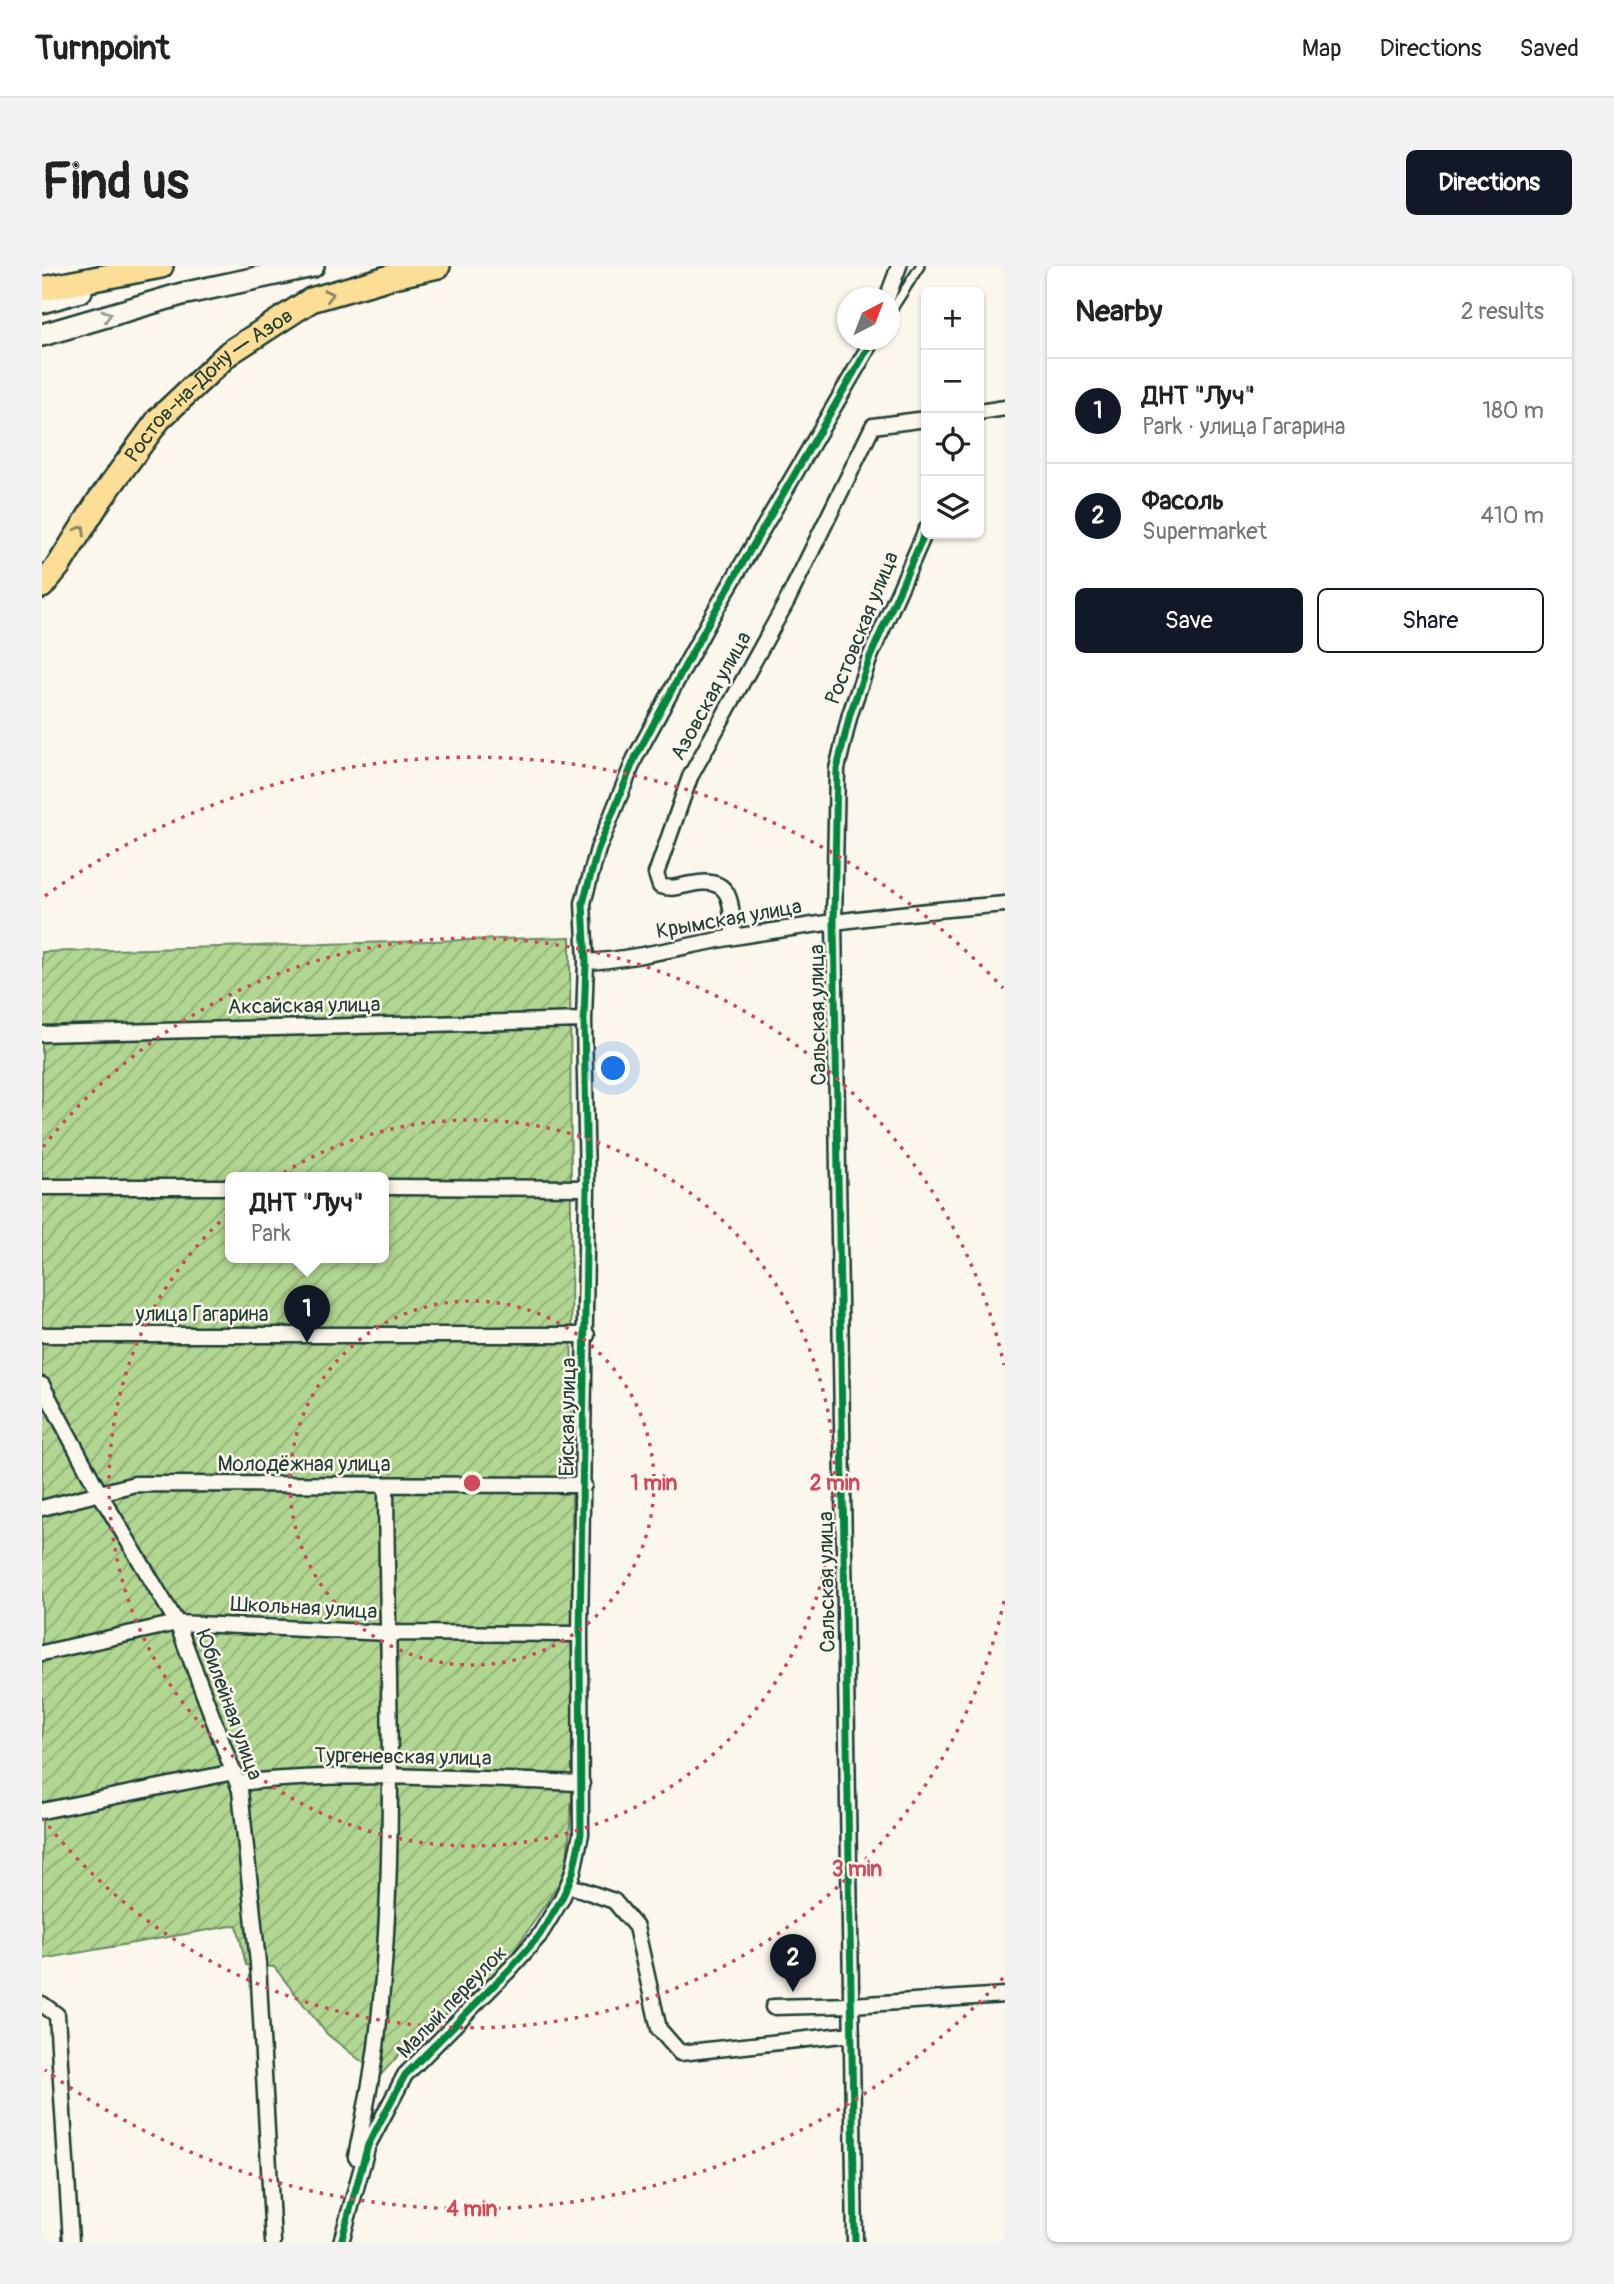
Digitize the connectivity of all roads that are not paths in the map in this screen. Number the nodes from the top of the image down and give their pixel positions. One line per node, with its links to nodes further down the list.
1 (161, 266): 8 (main road)
2 (167, 266): 10 (main road)
3 (313, 266): 11 (main road, one-way to 3)
4 (438, 266): 17 (main road, Ростов-на-Дону — Азов, one-way to 4)
5 (899, 266): 7 (street)
6 (920, 266): 9 (lane)
7 (891, 287)
8 (42, 289)
9 (900, 297)
10 (42, 302)
11 (42, 335)
12 (867, 350): 21 (street, Ейская улица)
13 (1005, 408): 14 (street)
14 (984, 413)
15 (921, 420): 20 (street, Азовская улица)
16 (922, 539): 19 (street, Ростовская улица)
17 (42, 586)
18 (1005, 904): 19 (street, Крымская улица)
19 (834, 917): 20 (street, Крымская улица); 46 (street, Сальская улица)
20 (733, 937): 21 (street, Крымская улица)
21 (586, 962): 22 (street, Ейская улица)
22 (584, 1020): 23 (street, Аксайская улица); 27 (street, Ейская улица)
23 (42, 1034)
24 (42, 1187): 25 (street)
25 (225, 1187)
26 (389, 1187): 27 (street)
27 (587, 1188): 29 (street, Ейская улица)
28 (46, 1335): 29 (street, улица Гагарина)
29 (587, 1335): 32 (street, Ейская улица)
30 (42, 1385): 33 (street, Юбилейная улица)
31 (386, 1485): 32 (street, Молодёжная улица); 33 (street, Молодёжная улица); 36 (street)
32 (584, 1485): 37 (street, Ейская улица)
33 (100, 1494): 34 (street, Молодёжная улица); 35 (street, Юбилейная улица)
34 (42, 1508)
35 (177, 1623): 36 (street, Школьная улица); 38 (street, Школьная улица); 40 (street, Юбилейная улица)
36 (387, 1633): 37 (street, Школьная улица); 39 (street)
37 (573, 1634): 41 (street, Ейская улица)
38 (42, 1653)
39 (389, 1776): 40 (street, Тургеневская улица); 41 (street, Тургеневская улица); 49 (street)
40 (236, 1778): 42 (street, Тургеневская улица); 51 (street, Юбилейная улица)
41 (575, 1783): 43 (street, Ейская улица)
42 (42, 1811)
43 (571, 1878): 48 (street); 49 (street, Малый переулок)
44 (1005, 1995): 46 (street)
45 (42, 2004): 50 (street)
46 (852, 2006): 47 (street); 48 (street, Сальская улица)
47 (773, 2007)
48 (852, 2034): 52 (street, Сальская улица)
49 (342, 2236)
50 (71, 2242)
51 (273, 2242)
52 (855, 2242)

